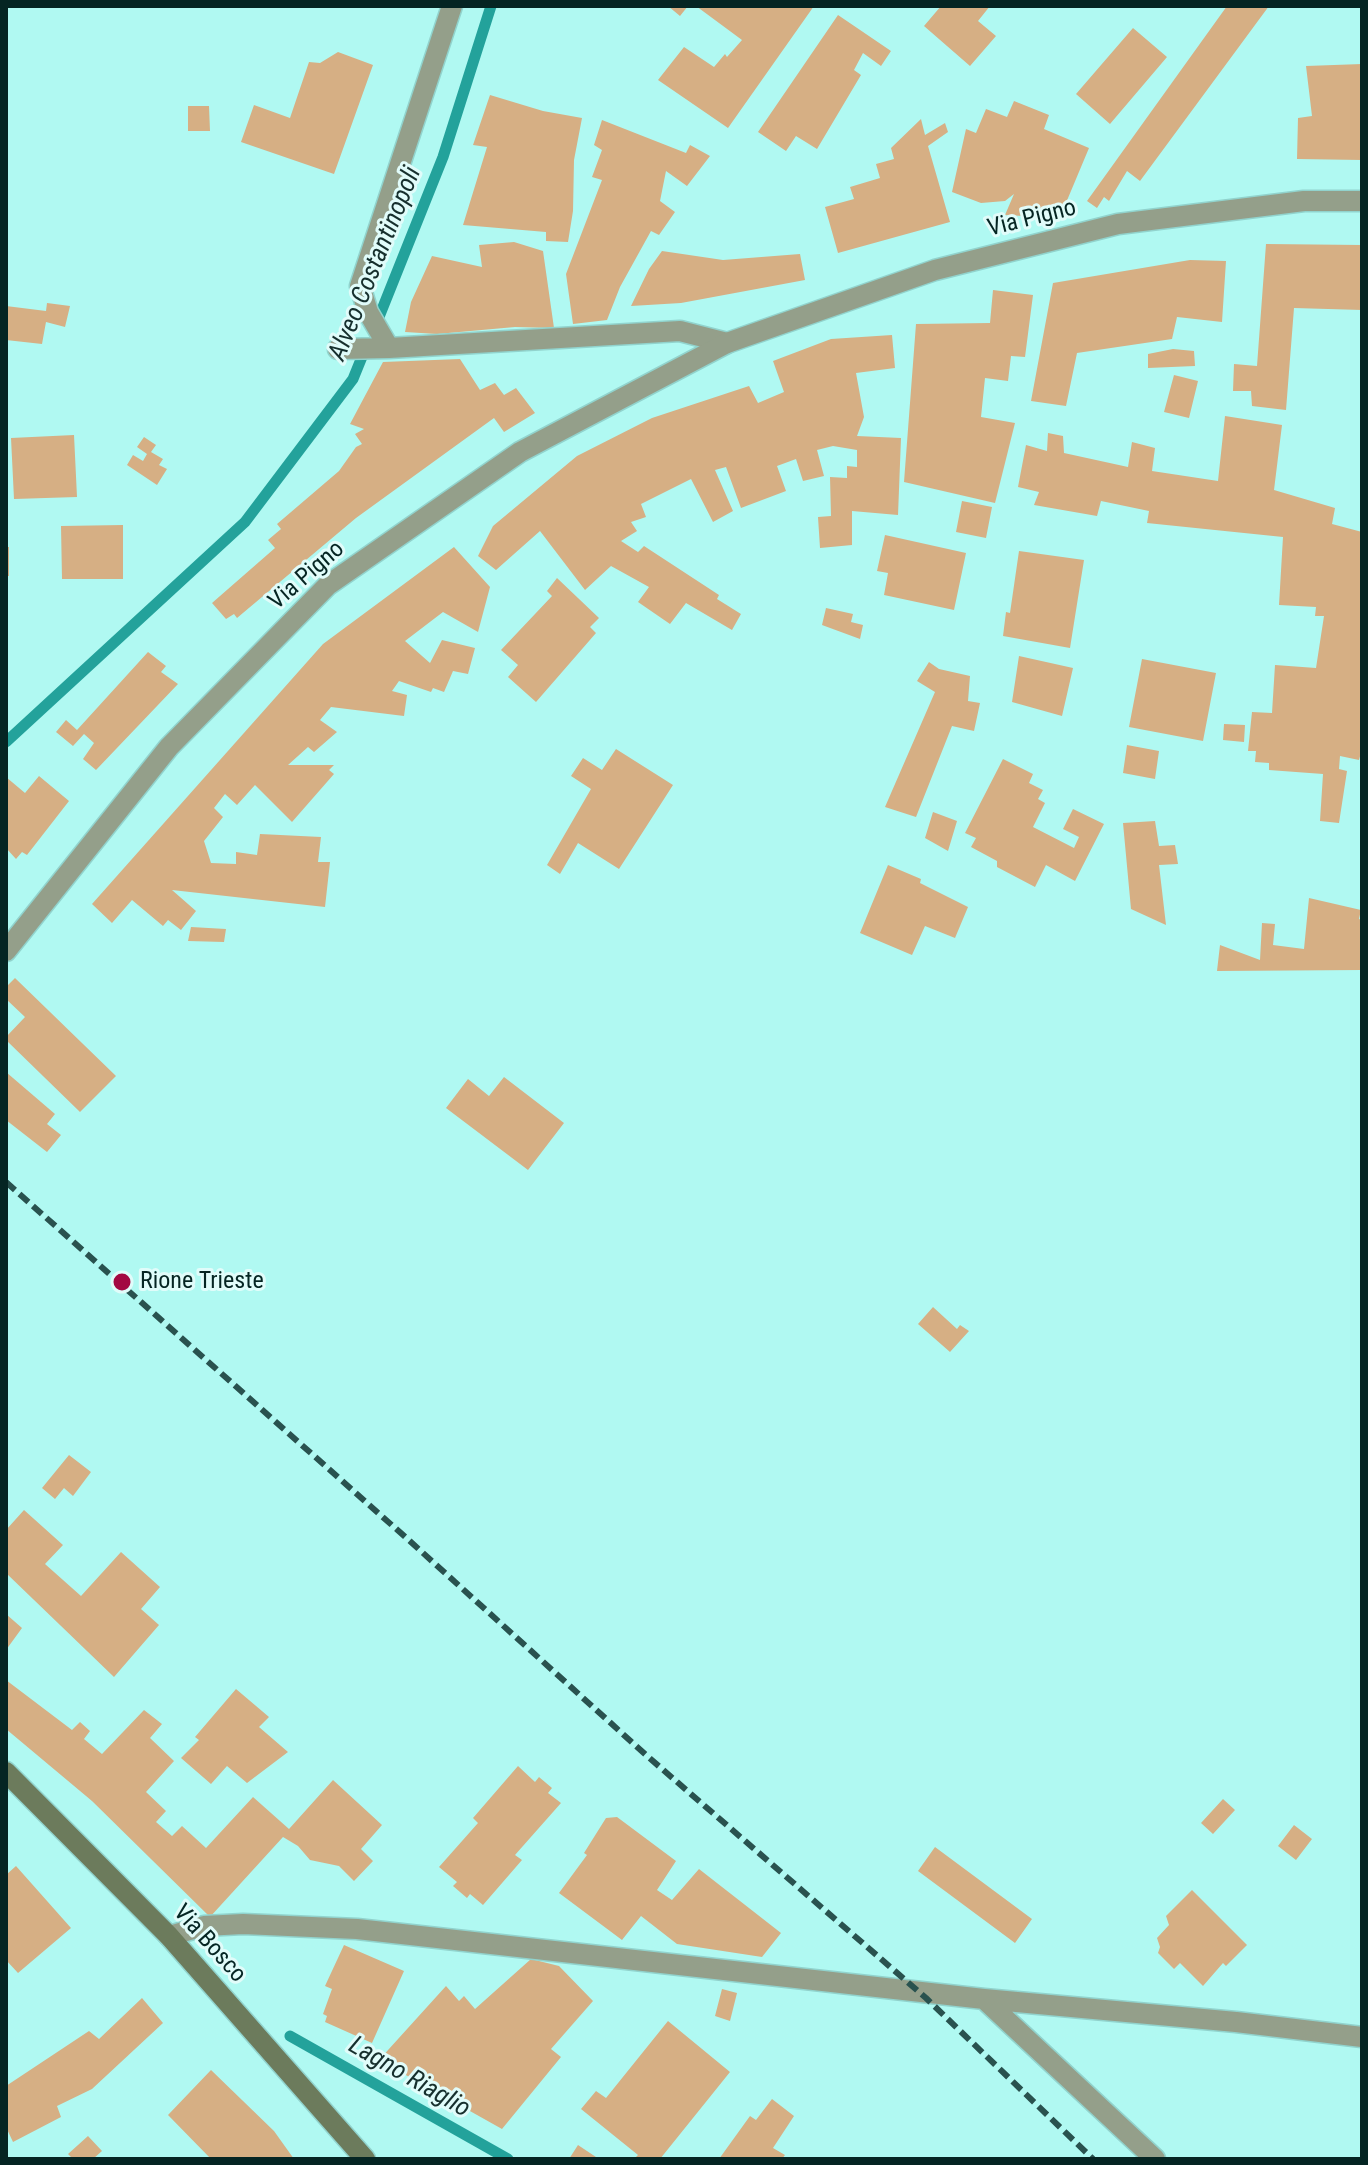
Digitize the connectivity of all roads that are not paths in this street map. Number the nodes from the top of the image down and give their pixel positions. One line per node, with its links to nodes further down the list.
1 (452, 6): 4 (street)
2 (1362, 201): 3 (street, Via Pigno)
3 (727, 343): 4 (street); 6 (street, Via Pigno)
4 (389, 348): 5 (street)
5 (338, 349)
6 (6, 951)
7 (6, 1772): 8 (main road, Via Bosco)
8 (169, 1936): 9 (street); 11 (main road, Via Bosco)
9 (984, 1999): 10 (street); 12 (street)
10 (1362, 2037)
11 (365, 2159)
12 (1155, 2159)

